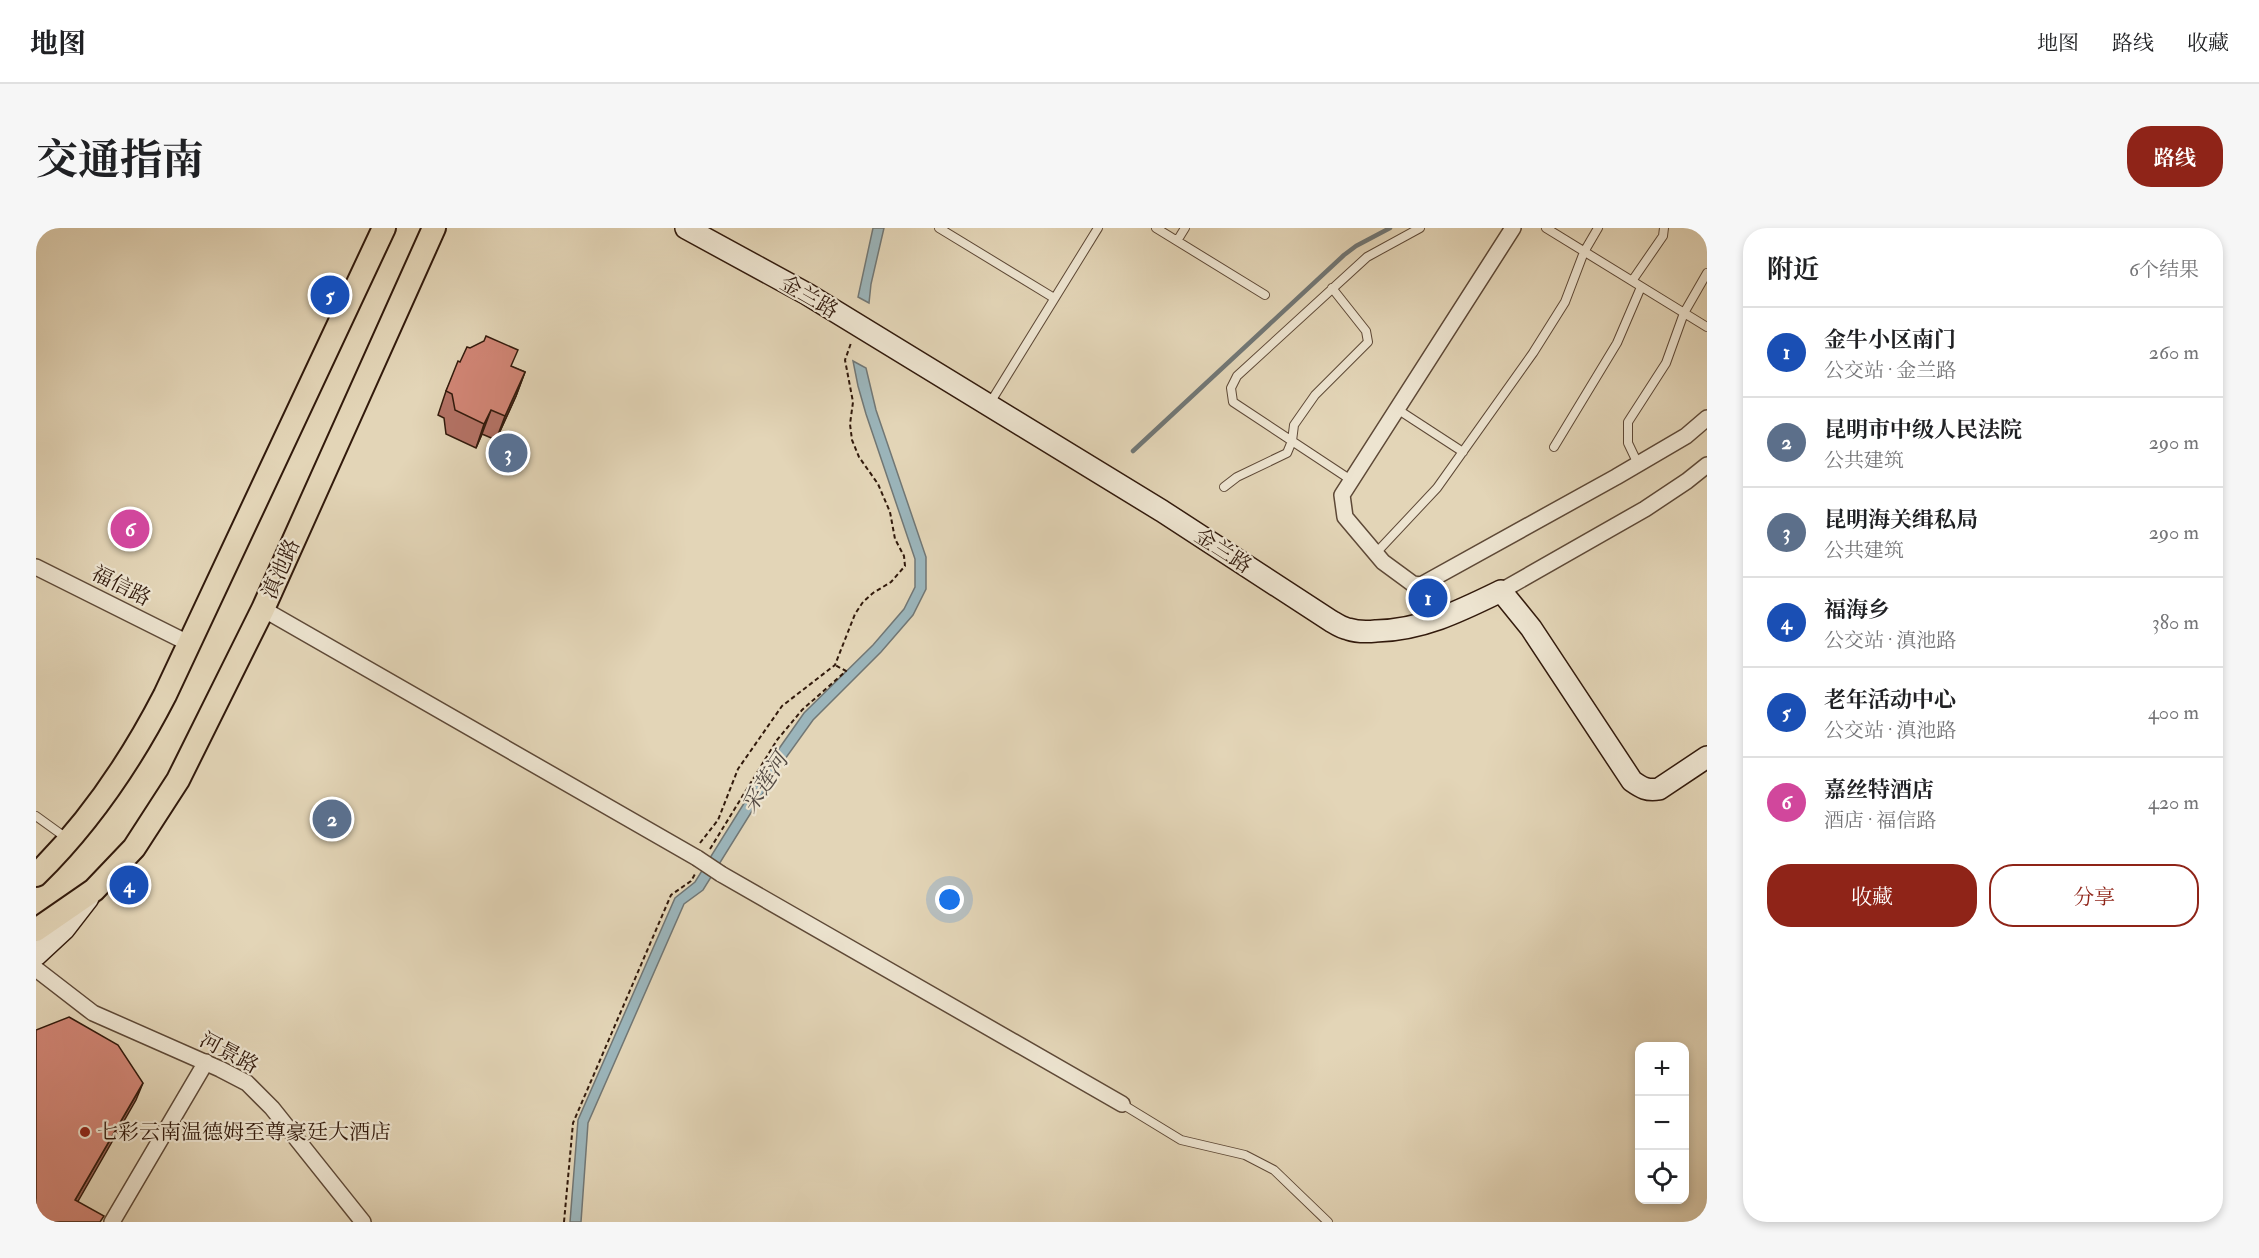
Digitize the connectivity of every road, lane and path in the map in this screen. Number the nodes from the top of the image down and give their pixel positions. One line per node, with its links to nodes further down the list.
1 (384, 228): 38 (main road)
2 (434, 228): 37 (main road, 滇池路)
3 (686, 228): 22 (street, 金兰路)
4 (939, 228): 20 (lane)
5 (1098, 228): 20 (lane)
6 (1156, 228): 13 (lane)
7 (1185, 228): 13 (lane)
8 (1420, 228): 18 (lane)
9 (1513, 228): 25 (street)
10 (1546, 228): 14 (lane)
11 (1599, 228): 14 (lane)
12 (1664, 228): 16 (lane)
13 (1177, 241): 19 (lane)
14 (1584, 252): 16 (lane); 29 (lane)
15 (1707, 273): 21 (lane)
16 (1632, 281): 17 (lane)
17 (1641, 286): 21 (lane); 28 (lane)
18 (1332, 288): 27 (lane); 27 (lane)
19 (1266, 295)
20 (1054, 298): 24 (lane)
21 (1684, 313): 23 (lane); 30 (lane)
22 (860, 326): 24 (street, 金兰路); 39 (path)
23 (1707, 327)
24 (988, 406): 36 (street, 金兰路)
25 (1397, 409): 29 (lane); 32 (street)
26 (1707, 418): 30 (street)
27 (1292, 441): 32 (lane); 33 (lane)
28 (1554, 447)
29 (1463, 452): 34 (lane)
30 (1638, 464): 34 (street)
31 (1707, 465): 36 (street)
32 (1351, 480): 34 (street)
33 (1224, 487)
34 (1376, 554)
35 (36, 567): 38 (street, 福信路)
36 (1501, 591): 40 (street)
37 (262, 609): 45 (street); 47 (main road, 滇池路)
38 (188, 643): 42 (main road)
39 (836, 665): 45 (path); 45 (path)
40 (1707, 757)
41 (36, 816): 43 (lane)
42 (86, 818): 43 (street); 46 (main road)
43 (65, 837): 44 (street)
44 (36, 860)
45 (698, 860): 52 (street, bridge); 55 (path)
46 (36, 875)
47 (94, 890): 48 (main road, 滇池路); 49 (street, 滇池路)
48 (38, 928)
49 (36, 955)
50 (36, 969): 51 (street, 河景路)
51 (206, 1062): 53 (street); 54 (street, 河景路)
52 (1122, 1104): 56 (lane)
53 (112, 1222)
54 (363, 1222)
55 (564, 1222)
56 (1328, 1222)

